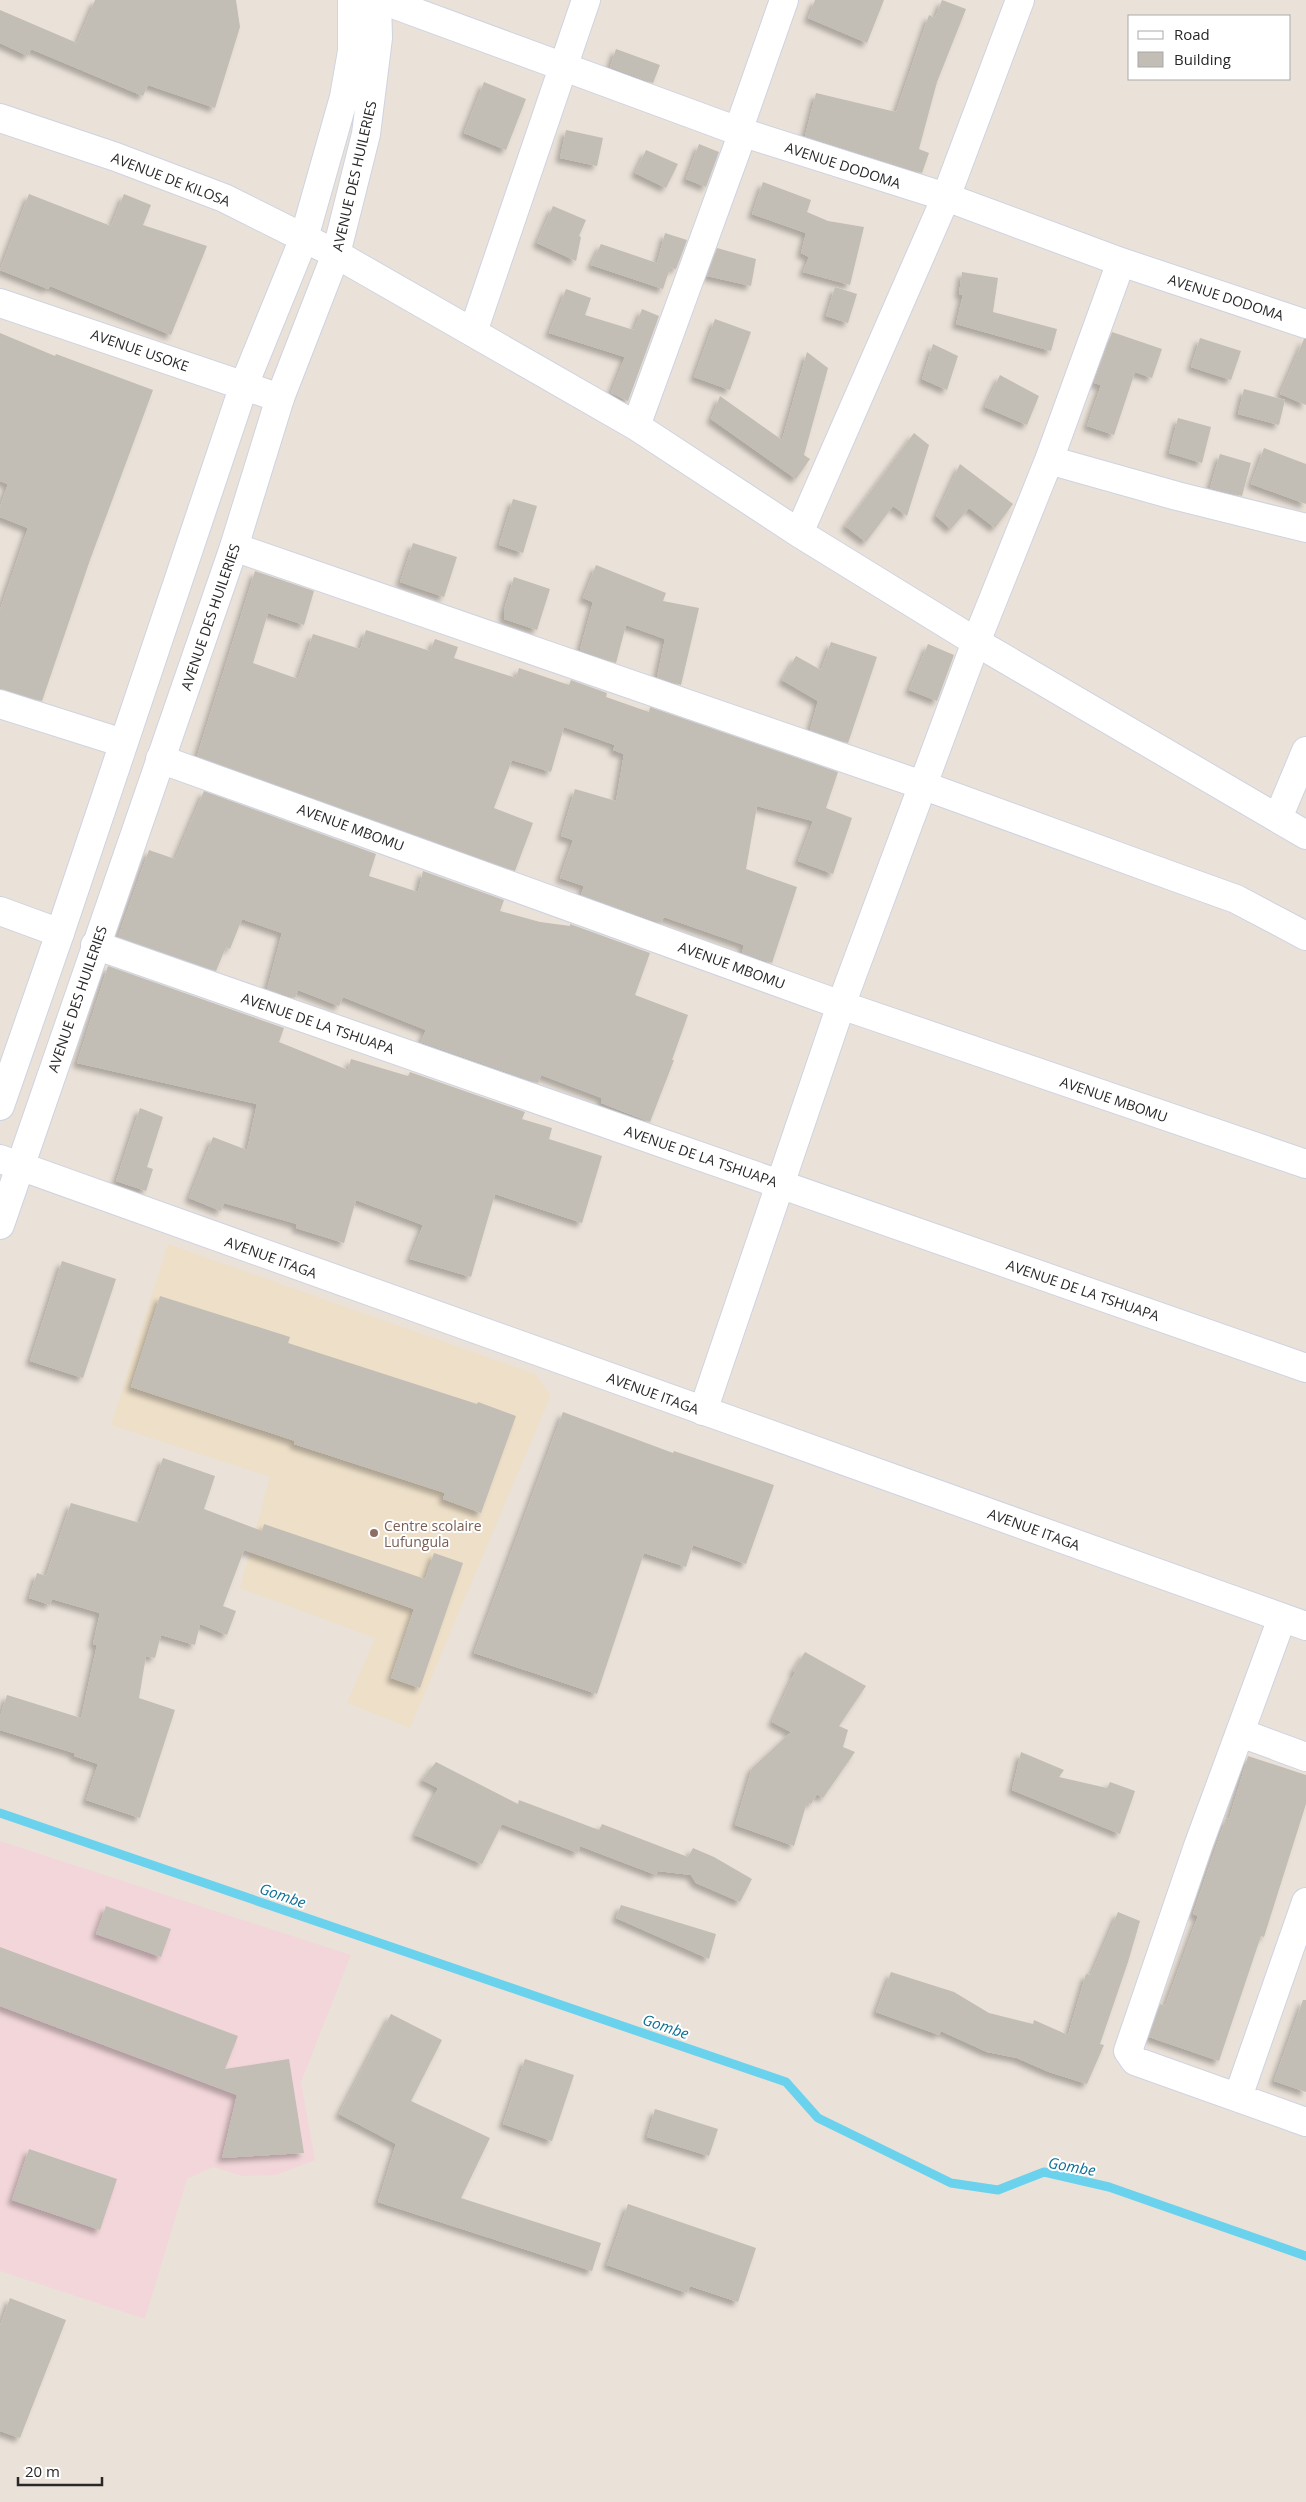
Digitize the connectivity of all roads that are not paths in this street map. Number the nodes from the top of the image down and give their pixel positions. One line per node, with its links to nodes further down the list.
1 (352, 0): 11 (street, AVENUE DES HUILERIES)
2 (377, 0): 12 (street, AVENUE DES HUILERIES)
3 (382, 0): 7 (street, AVENUE DODOMA)
4 (586, 0): 7 (street)
5 (784, 0): 9 (street)
6 (1020, 0): 10 (street)
7 (565, 67): 9 (street, AVENUE DODOMA); 16 (street)
8 (0, 118): 11 (street, AVENUE DE KILOSA)
9 (740, 132): 10 (street, AVENUE DODOMA); 19 (street)
10 (946, 197): 13 (street, AVENUE DODOMA); 22 (street)
11 (304, 238): 12 (street, AVENUE DE KILOSA); 17 (street, AVENUE DES HUILERIES)
12 (336, 254): 16 (street, AVENUE DE KILOSA); 18 (street, AVENUE DES HUILERIES)
13 (1121, 262): 15 (street, AVENUE DODOMA); 20 (street)
14 (0, 303): 17 (street, AVENUE USOKE)
15 (1306, 324)
16 (473, 332): 19 (street, AVENUE DE KILOSA)
17 (244, 385): 18 (street, AVENUE USOKE); 26 (street, AVENUE DES HUILERIES)
18 (280, 398): 23 (street, AVENUE DES HUILERIES)
19 (636, 426): 22 (street, AVENUE DE KILOSA)
20 (1049, 460): 21 (street); 24 (street)
21 (1306, 528)
22 (799, 533): 24 (street, AVENUE DE KILOSA)
23 (234, 547): 28 (street, AVENUE DES HUILERIES); 29 (street)
24 (976, 642): 29 (street); 30 (street, AVENUE DE KILOSA)
25 (0, 704): 26 (street)
26 (123, 743): 33 (street, AVENUE DES HUILERIES)
27 (1306, 751): 30 (street)
28 (160, 759): 35 (street, AVENUE DES HUILERIES); 36 (street, AVENUE MBOMU)
29 (922, 786): 34 (street); 36 (street)
30 (1278, 818): 31 (street, AVENUE DE KILOSA)
31 (1306, 835)
32 (0, 910): 33 (street)
33 (60, 933): 37 (street, AVENUE DES HUILERIES)
34 (1306, 936)
35 (95, 945): 38 (street, AVENUE DES HUILERIES); 40 (street, AVENUE DE LA TSHUAPA)
36 (841, 1005): 39 (street, AVENUE MBOMU); 40 (street)
37 (0, 1106)
38 (10, 1163): 41 (street, AVENUE DES HUILERIES); 43 (street, AVENUE ITAGA)
39 (1306, 1164)
40 (781, 1184): 42 (street, AVENUE DE LA TSHUAPA); 43 (street)
41 (0, 1225)
42 (1306, 1368)
43 (703, 1411): 44 (street, AVENUE ITAGA)
44 (1294, 1622): 45 (street)
45 (1241, 1733): 46 (street); 48 (street)
46 (1306, 1757)
47 (1306, 1902): 48 (street)
48 (1238, 2097): 49 (street)
49 (1306, 2122)

